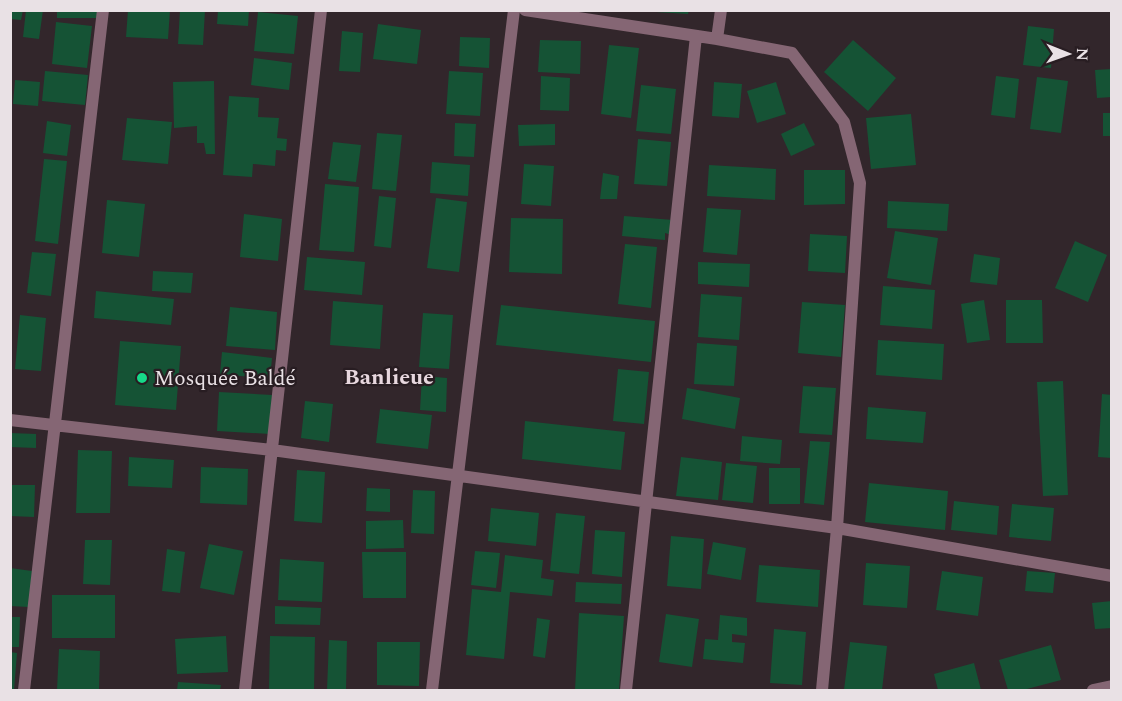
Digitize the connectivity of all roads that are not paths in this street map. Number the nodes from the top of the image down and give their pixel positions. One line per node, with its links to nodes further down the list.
1 (103, 10): 9 (street)
2 (321, 10): 10 (street)
3 (514, 10): 11 (street)
4 (525, 10): 6 (street)
5 (721, 10): 7 (street)
6 (696, 36): 7 (street); 12 (street)
7 (717, 39): 13 (street)
8 (10, 420): 9 (street)
9 (55, 424): 10 (street); 16 (street)
10 (272, 450): 11 (street); 17 (street)
11 (458, 476): 12 (street); 18 (street)
12 (646, 502): 13 (street); 19 (street)
13 (837, 528): 14 (street); 20 (street)
14 (1112, 576)
15 (1112, 686): 21 (street)
16 (24, 690)
17 (245, 690)
18 (432, 690)
19 (626, 690)
20 (822, 690)
21 (1093, 690)

